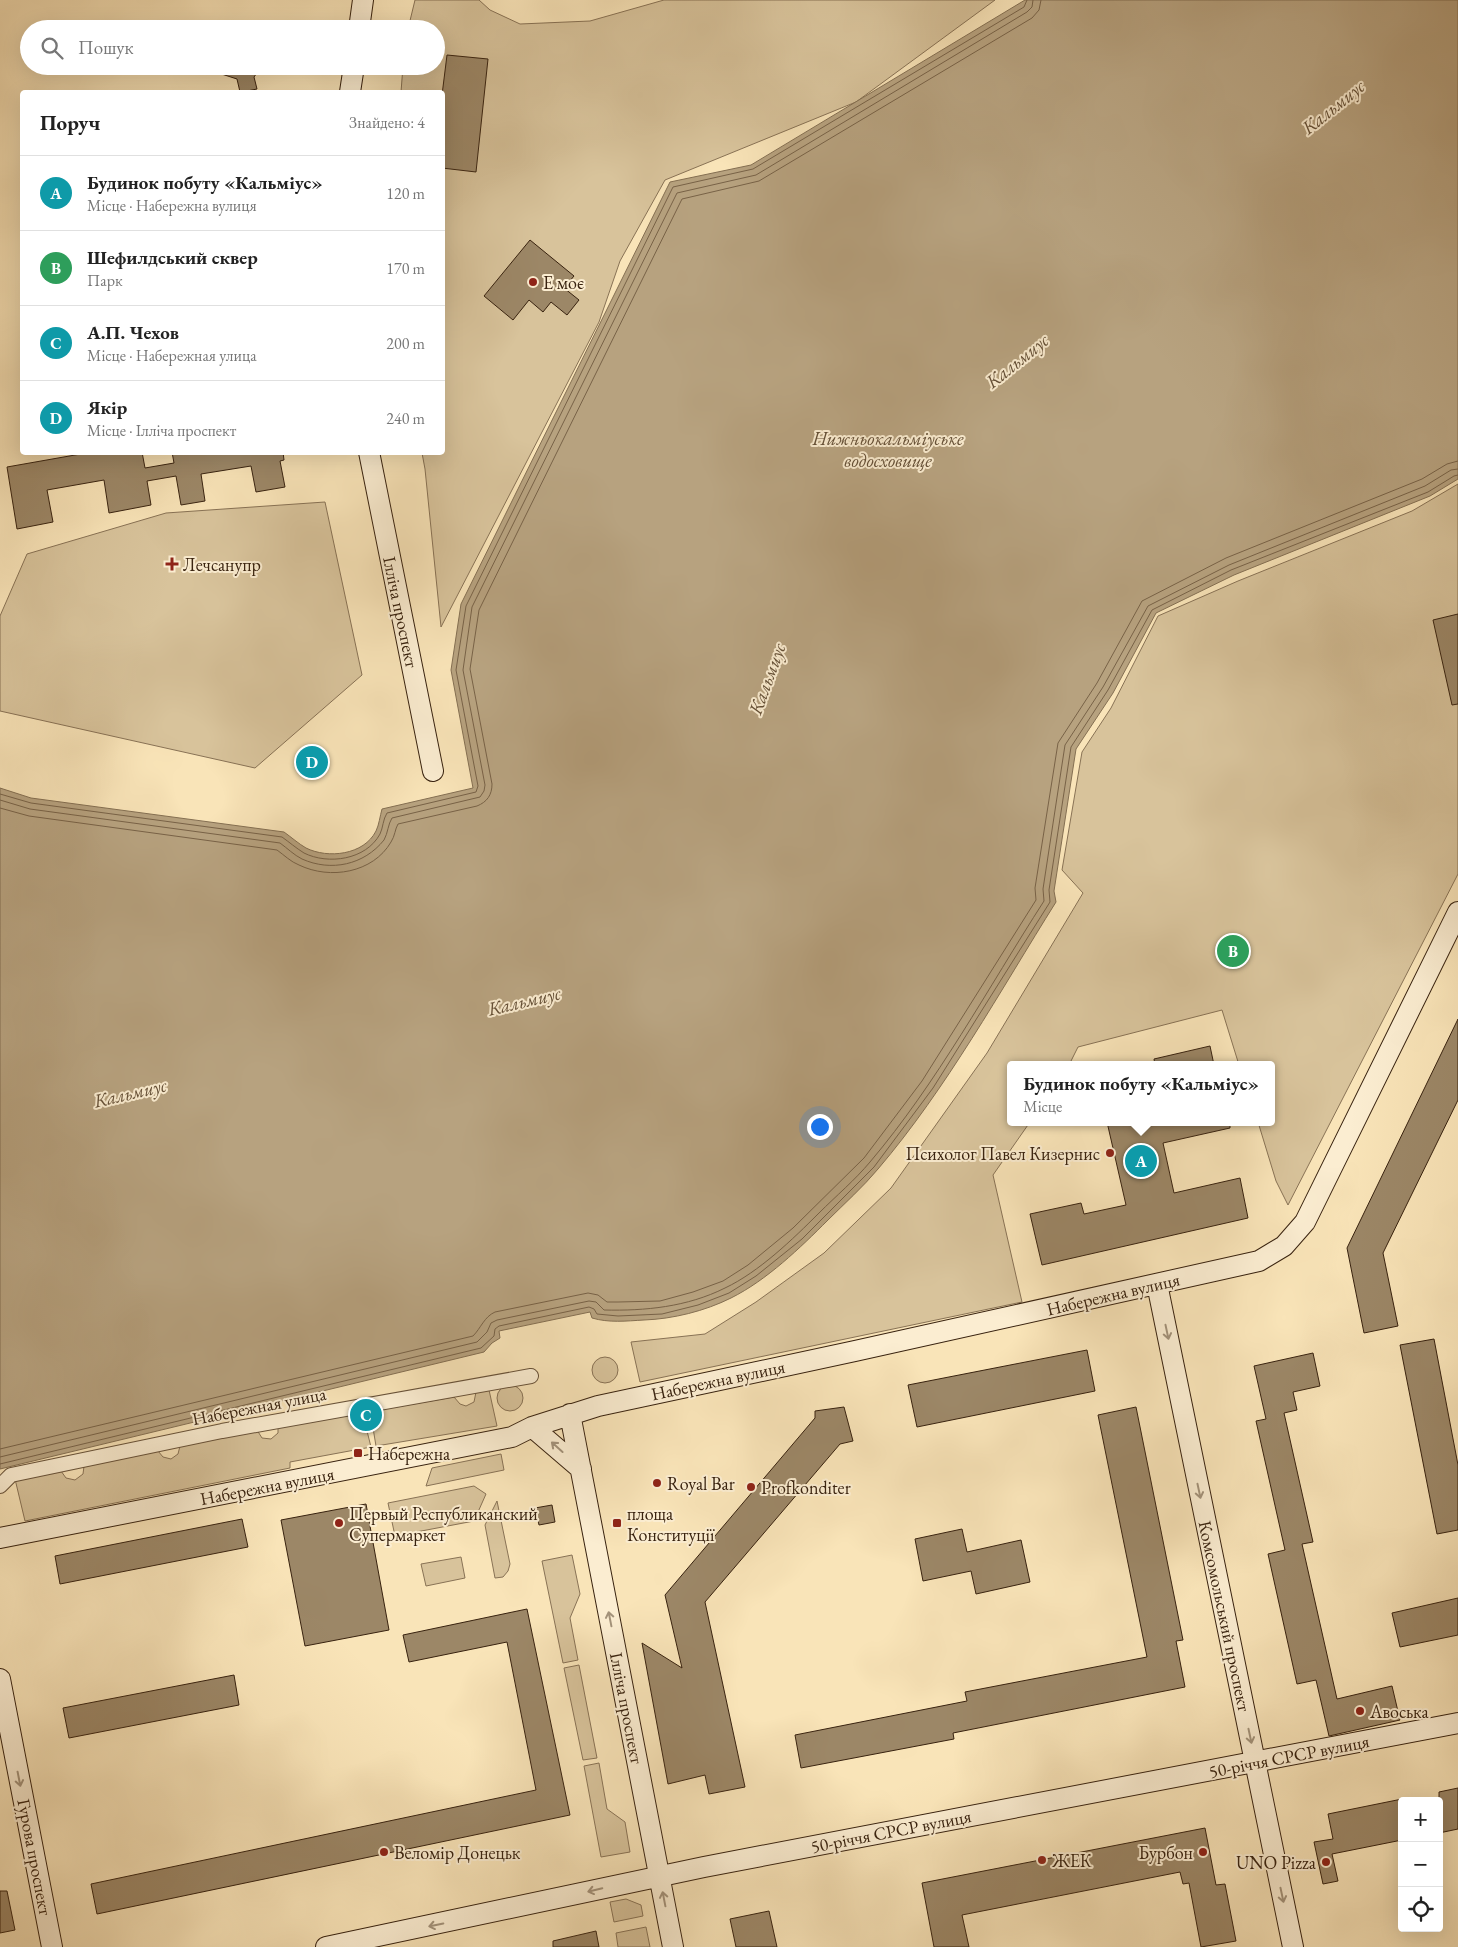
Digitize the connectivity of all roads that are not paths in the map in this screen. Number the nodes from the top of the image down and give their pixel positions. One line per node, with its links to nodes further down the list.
1 (363, 0): 2 (street)
2 (360, 20)
3 (353, 75): 4 (street)
4 (350, 90)
5 (370, 455): 6 (street, Ілліча проспект)
6 (433, 771)
7 (1458, 912): 8 (street, Набережна вулиця)
8 (1157, 1284): 10 (street, Набережна вулиця); 17 (street, Комсомольський проспект, one-way to 17)
9 (531, 1376): 13 (street, Набережная улица)
10 (570, 1414): 11 (street); 12 (street, Ілліча проспект)
11 (532, 1427): 12 (street, one-way to 11); 14 (street, Набережна вулиця)
12 (581, 1469): 18 (street, Ілліча проспект, one-way to 12)
13 (0, 1486)
14 (0, 1538)
15 (0, 1679): 19 (street, Гурова проспект, one-way to 19)
16 (1458, 1723): 17 (street, 50-річчя СРСР вулиця)
17 (1255, 1762): 18 (street, 50-річчя СРСР вулиця); 22 (street, Комсомольський проспект, one-way to 22)
18 (660, 1877): 20 (street, 50-річчя СРСР вулиця, one-way to 20); 21 (street, Ілліча проспект, one-way to 18)
19 (52, 1947)
20 (326, 1947)
21 (674, 1947)
22 (1293, 1947)

